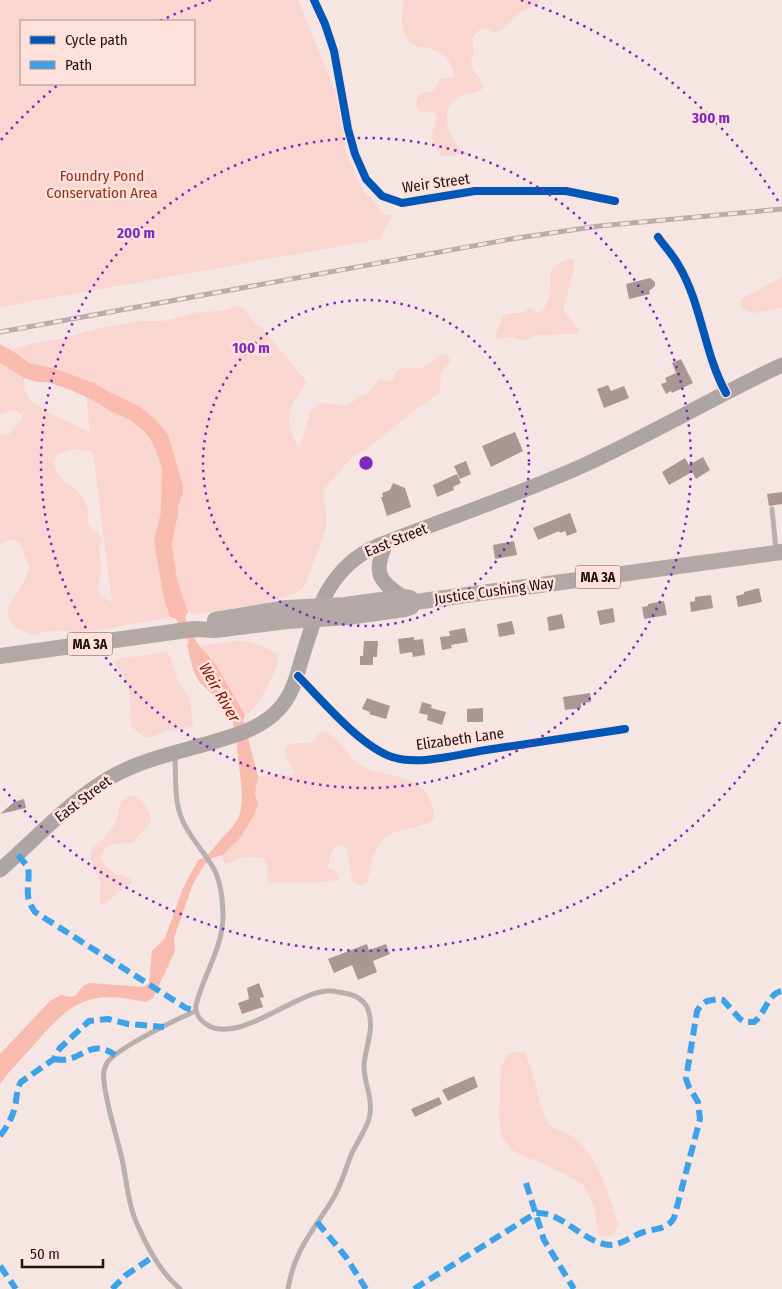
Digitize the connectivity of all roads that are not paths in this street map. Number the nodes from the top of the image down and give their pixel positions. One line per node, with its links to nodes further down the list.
1 (314, 0): 2 (street, Weir Street)
2 (615, 201)
3 (658, 237): 5 (street)
4 (782, 364): 5 (main road, East Street)
5 (726, 393): 7 (main road, East Street)
6 (772, 509): 8 (lane)
7 (387, 542): 9 (main road); 10 (main road, East Street)
8 (779, 553): 9 (main road, Justice Cushing Way / MA 3A)
9 (409, 599): 10 (main road, Justice Cushing Way / MA 3A)
10 (317, 613): 11 (main road, Justice Cushing Way / MA 3A); 12 (main road, East Street)
11 (0, 656)
12 (298, 676): 13 (street, Elizabeth Lane); 14 (main road, East Street)
13 (625, 729)
14 (175, 752): 15 (main road, East Street); 16 (lane)
15 (0, 870)
16 (196, 1011): 17 (lane); 18 (lane)
17 (180, 1289)
18 (288, 1289)

